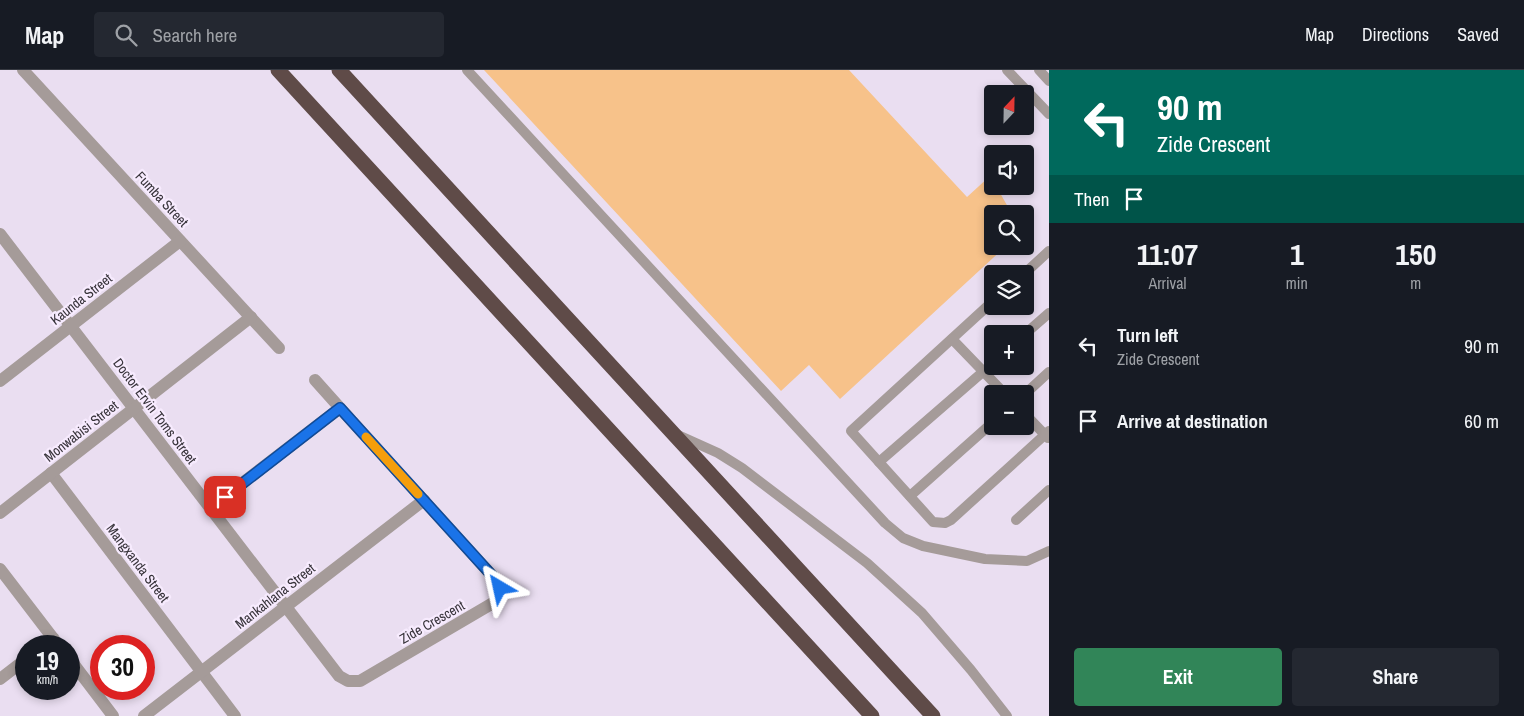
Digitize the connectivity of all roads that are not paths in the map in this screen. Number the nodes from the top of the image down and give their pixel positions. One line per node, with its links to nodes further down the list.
1 (23, 70): 10 (street, Fumba Street)
2 (278, 70): 52 (highway)
3 (339, 70): 31 (highway)
4 (467, 70): 41 (lane)
5 (1007, 70): 8 (lane)
6 (1039, 70): 7 (lane)
7 (1049, 81)
8 (1049, 114)
9 (0, 234): 16 (street, Doctor Ervin Toms Street)
10 (180, 241): 15 (street, Fumba Street); 16 (street, Kaunda Street)
11 (1049, 251): 12 (lane)
12 (1034, 265)
13 (984, 309): 18 (lane)
14 (1049, 313): 17 (lane)
15 (251, 318): 19 (street, Fumba Street); 28 (street, Monwabisi Street)
16 (70, 326): 24 (street, Kaunda Street); 28 (street, Doctor Ervin Toms Street)
17 (1034, 326)
18 (952, 338): 20 (lane); 33 (lane)
19 (280, 348)
20 (984, 371): 33 (lane)
21 (1049, 372): 26 (lane)
22 (988, 375): 25 (lane)
23 (315, 380): 27 (street, Zide Crescent)
24 (0, 381)
25 (997, 385)
26 (1034, 386)
27 (340, 408): 37 (street, Zide Crescent); 38 (street)
28 (134, 409): 34 (street, Monwabisi Street); 38 (street, Doctor Ervin Toms Street)
29 (1034, 422): 32 (lane)
30 (984, 430): 36 (lane)
31 (672, 432): 53 (highway); 54 (lane)
32 (1048, 435): 36 (lane)
33 (879, 462): 36 (lane)
34 (51, 473): 39 (street, Monwabisi Street); 47 (street, Mangxanda Street)
35 (1049, 490): 40 (lane)
36 (910, 496)
37 (424, 500): 43 (street, Mankahlana Street); 43 (street, Zide Crescent)
38 (210, 508): 43 (street, Doctor Ervin Toms Street)
39 (0, 513)
40 (1016, 520)
41 (1049, 551)
42 (0, 569): 44 (street)
43 (286, 607): 47 (street, Mankahlana Street)
44 (51, 635)
45 (15, 667): 48 (street)
46 (80, 672): 49 (street)
47 (202, 672): 50 (street, Mankahlana Street); 51 (street, Mangxanda Street)
48 (0, 679)
49 (113, 716)
50 (144, 716)
51 (235, 716)
52 (872, 716)
53 (933, 716)
54 (1007, 716)

